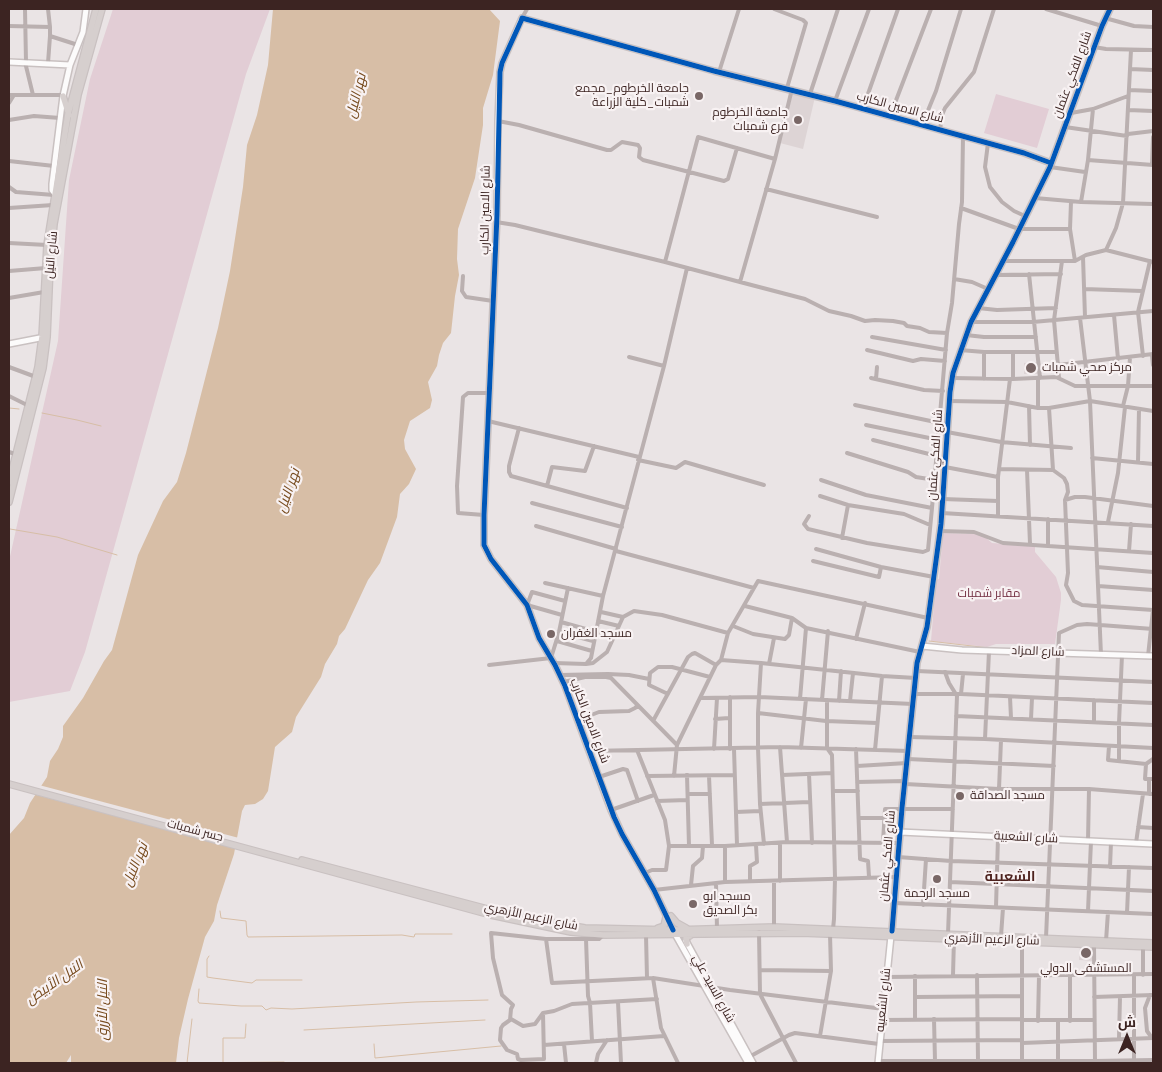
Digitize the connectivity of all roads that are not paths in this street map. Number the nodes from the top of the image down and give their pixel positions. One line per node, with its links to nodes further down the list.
1 (25, 9): 20 (street)
2 (48, 9): 22 (street)
3 (86, 9): 25 (street)
4 (96, 9): 51 (main road, شارع النيل)
5 (102, 9): 56 (main road, شارع النيل)
6 (527, 9): 17 (street)
7 (739, 9): 35 (street)
8 (774, 9): 36 (street)
9 (838, 9): 39 (street)
10 (869, 9): 44 (street)
11 (898, 9): 46 (street)
12 (931, 9): 52 (street)
13 (961, 9): 57 (street)
14 (994, 9): 59 (street)
15 (1046, 9): 21 (street)
16 (1110, 9): 18 (street, شارع الفكي عثمان)
17 (522, 18): 35 (street, شارع الامين الكارب); 55 (street, شارع الامين الكارب)
18 (1105, 18): 21 (street, شارع الفكي عثمان); 23 (street)
19 (9, 26): 20 (street)
20 (25, 26): 22 (street); 30 (street)
21 (1102, 26): 26 (street, شارع الفكي عثمان)
22 (50, 27): 24 (street)
23 (1153, 27)
24 (50, 36): 25 (street); 31 (street)
25 (78, 45): 32 (street)
26 (1094, 47): 27 (street); 50 (street, شارع الفكي عثمان)
27 (1131, 50): 28 (street); 33 (street)
28 (1153, 50)
29 (9, 62): 30 (street)
30 (26, 62): 31 (street); 41 (street)
31 (48, 63): 32 (street)
32 (70, 65): 42 (street)
33 (1130, 69): 34 (street); 37 (street)
34 (1153, 70)
35 (719, 72): 36 (street, شارع الامين الكارب)
36 (790, 89): 39 (street, شارع الامين الكارب); 67 (street)
37 (1129, 90): 38 (street); 43 (street)
38 (1153, 91)
39 (810, 94): 44 (street, شارع الامين الكارب)
40 (11, 95): 41 (street); 45 (street)
41 (33, 95): 42 (street)
42 (64, 95): 51 (main road); 53 (street)
43 (1128, 96): 47 (street); 48 (street)
44 (835, 101): 46 (street, شارع الامين الكارب)
45 (9, 103)
46 (862, 108): 52 (street, شارع الامين الكارب)
47 (1093, 109): 50 (street); 61 (street)
48 (1128, 110): 49 (street); 62 (street)
49 (1153, 111)
50 (1071, 113): 58 (street, شارع الفكي عثمان)
51 (68, 114): 56 (main road); 78 (main road, شارع النيل)
52 (890, 116): 57 (street, شارع الامين الكارب)
53 (60, 118): 54 (street); 73 (street)
54 (9, 120)
55 (498, 121): 75 (street); 89 (street, شارع الامين الكارب)
56 (72, 124): 128 (main road, شارع النيل)
57 (922, 125): 59 (street, شارع الامين الكارب)
58 (1065, 128): 61 (street); 71 (street, شارع الفكي عثمان)
59 (940, 130): 63 (street, شارع الامين الكارب)
60 (1153, 131): 62 (street)
61 (1091, 132): 62 (street); 68 (street)
62 (1127, 135): 70 (street)
63 (963, 136): 65 (street, شارع الامين الكارب); 86 (street)
64 (1153, 137): 72 (street)
65 (988, 144): 71 (street, شارع الامين الكارب); 87 (street)
66 (737, 148): 67 (street); 75 (street); 75 (street)
67 (775, 159): 77 (street)
68 (1088, 160): 70 (street); 74 (street)
69 (9, 161): 73 (street)
70 (1125, 164): 72 (street); 82 (street)
71 (1051, 165): 74 (street); 79 (street, شارع الفكي عثمان)
72 (1152, 165)
73 (54, 166): 78 (street)
74 (1085, 172): 81 (street)
75 (688, 173): 99 (street)
76 (9, 187): 78 (street)
77 (766, 189): 88 (street); 109 (street)
78 (54, 195): 84 (main road, شارع النيل)
79 (1035, 198): 80 (street); 87 (street, شارع الفكي عثمان)
80 (1071, 202): 81 (street); 91 (street)
81 (1081, 202): 82 (street)
82 (1123, 203): 83 (street); 94 (street)
83 (1153, 204)
84 (53, 205): 85 (street); 93 (main road, شارع النيل)
85 (9, 208)
86 (961, 208): 90 (street); 108 (street)
87 (1025, 216): 90 (street, شارع الفكي عثمان)
88 (877, 218)
89 (496, 222): 99 (street); 115 (street, شارع الامين الكارب)
90 (1019, 229): 91 (street); 96 (street, شارع الفكي عثمان)
91 (1070, 229): 98 (street)
92 (9, 243): 93 (street)
93 (47, 245): 101 (main road, شارع النيل)
94 (1106, 250): 95 (street); 100 (street)
95 (1083, 257): 98 (street); 111 (street)
96 (1003, 260): 97 (street); 104 (street, شارع الفكي عثمان)
97 (1062, 261): 98 (street); 106 (street)
98 (1075, 261)
99 (664, 262): 102 (street)
100 (1152, 262): 112 (street)
101 (46, 268): 103 (street); 113 (main road, شارع النيل)
102 (687, 268): 109 (street); 148 (street)
103 (9, 271)
104 (996, 274): 105 (street); 110 (street, شارع الفكي عثمان)
105 (1029, 274): 106 (street); 117 (street)
106 (1061, 274): 118 (street)
107 (463, 276): 115 (street)
108 (954, 279): 110 (street); 126 (street)
109 (740, 282): 126 (street)
110 (988, 289): 116 (street, شارع الفكي عثمان)
111 (1084, 289): 112 (street); 122 (street)
112 (1142, 291): 120 (street)
113 (44, 292): 114 (street); 128 (main road, شارع النيل)
114 (9, 298)
115 (493, 301): 164 (street, شارع الامين الكارب)
116 (978, 308): 117 (street); 124 (street, شارع الفكي عثمان)
117 (1032, 308): 118 (street); 125 (street)
118 (1056, 308): 123 (street)
119 (1153, 310): 120 (street)
120 (1138, 312): 121 (street); 140 (street)
121 (1114, 315): 122 (street); 143 (street)
122 (1082, 318): 123 (street); 145 (street)
123 (1054, 320): 125 (street); 138 (street)
124 (971, 322): 125 (street); 127 (street, شارع الفكي عثمان)
125 (1033, 322): 129 (street)
126 (947, 332): 133 (street)
127 (966, 334): 129 (street); 134 (street, شارع الفكي عثمان)
128 (45, 337): 131 (street); 151 (main road, شارع النيل); 213 (main road, شارع النيل)
129 (1036, 337): 137 (street)
130 (872, 338): 133 (street)
131 (9, 344)
132 (867, 350): 144 (street)
133 (946, 350): 144 (street)
134 (960, 350): 135 (street); 153 (street, شارع الفكي عثمان)
135 (984, 352): 136 (street); 157 (street)
136 (1013, 352): 137 (street); 158 (street)
137 (1038, 352): 138 (street); 154 (street)
138 (1056, 352): 146 (street)
139 (1153, 354): 140 (street); 147 (street)
140 (1143, 356): 142 (street)
141 (629, 357): 148 (street)
142 (1130, 357): 143 (street); 160 (street)
143 (1118, 359): 145 (street)
144 (945, 361): 162 (street)
145 (1086, 361): 146 (street); 159 (street)
146 (1058, 365): 155 (street)
147 (1153, 365)
148 (664, 366): 193 (street)
149 (9, 367): 151 (street)
150 (877, 367): 156 (street)
151 (36, 377): 170 (main road, شارع النيل)
152 (871, 378): 156 (street)
153 (952, 378): 157 (street); 163 (street, شارع الفكي عثمان)
154 (1039, 378): 155 (street); 158 (street); 173 (street)
155 (1059, 378): 159 (street)
156 (876, 379): 162 (street)
157 (984, 379): 158 (street)
158 (1011, 379): 168 (street)
159 (1088, 386): 160 (street); 166 (street)
160 (1128, 386): 161 (street); 172 (street)
161 (1153, 386)
162 (943, 391): 163 (street); 178 (street)
163 (950, 392): 167 (street, شارع الفكي عثمان)
164 (489, 393): 177 (street, شارع الامين الكارب); 220 (street)
165 (9, 396): 170 (street)
166 (1090, 401): 172 (street); 174 (street); 192 (street)
167 (949, 402): 168 (street); 181 (street, شارع الفكي عثمان)
168 (1007, 402): 171 (street); 184 (street)
169 (855, 405): 178 (street)
170 (28, 406): 190 (main road, شارع النيل)
171 (1028, 406): 173 (street); 185 (street)
172 (1124, 406): 175 (street); 194 (street)
173 (1038, 408): 174 (street)
174 (1049, 408): 187 (street)
175 (1139, 409): 176 (street); 195 (street)
176 (1153, 411)
177 (488, 421): 180 (street); 220 (street, شارع الامين الكارب)
178 (940, 423): 182 (street)
179 (866, 424): 182 (street)
180 (519, 428): 186 (street); 205 (street)
181 (947, 435): 182 (street); 184 (street); 197 (street, شارع الفكي عثمان)
182 (939, 438): 191 (street)
183 (873, 440): 191 (street)
184 (1002, 442): 185 (street); 198 (street)
185 (1030, 445): 187 (street)
186 (594, 446): 193 (street); 205 (street)
187 (1052, 447): 188 (street); 200 (street)
188 (1071, 448)
189 (847, 452): 204 (street)
190 (12, 453): 202 (main road, شارع النيل)
191 (937, 456): 204 (street)
192 (1092, 458): 194 (street); 209 (street)
193 (639, 459): 206 (street); 217 (street)
194 (1120, 460): 195 (street); 212 (street)
195 (1138, 462): 196 (street)
196 (1153, 464)
197 (945, 467): 201 (street); 208 (street, شارع الفكي عثمان)
198 (1000, 469): 199 (street); 201 (street)
199 (1027, 470): 200 (street); 223 (street)
200 (1052, 470): 210 (street)
201 (998, 477): 211 (street)
202 (9, 480)
203 (821, 480): 218 (street)
204 (935, 480): 218 (street)
205 (547, 486): 217 (street)
206 (764, 486)
207 (820, 496): 215 (street)
208 (943, 499): 211 (street); 219 (street, شارع الفكي عثمان)
209 (1094, 499): 210 (street); 212 (street); 226 (street)
210 (1065, 500): 225 (street)
211 (998, 501): 222 (street)
212 (1112, 501): 216 (street); 227 (street)
213 (9, 502)
214 (532, 503): 232 (street)
215 (848, 505): 228 (street); 234 (street)
216 (1153, 506)
217 (627, 508): 232 (street)
218 (932, 508): 228 (street)
219 (942, 513): 222 (street); 233 (street, شارع الفكي عثمان)
220 (484, 516): 256 (street, شارع الامين الكارب)
221 (809, 516): 234 (street)
222 (998, 516): 223 (street)
223 (1030, 518): 224 (street); 235 (street)
224 (1048, 519): 225 (street); 236 (street)
225 (1067, 520): 226 (street); 237 (street)
226 (1095, 522): 227 (street); 238 (street)
227 (1108, 522): 229 (street)
228 (930, 524): 234 (street)
229 (1131, 524): 231 (street); 241 (street)
230 (536, 526): 240 (street)
231 (1153, 526)
232 (622, 527): 240 (street)
233 (940, 531): 235 (street); 247 (street, شارع الفكي عثمان)
234 (842, 538)
235 (1030, 544): 236 (street)
236 (1048, 546): 237 (street)
237 (1068, 547): 238 (street); 257 (street)
238 (1096, 548): 241 (street); 245 (street)
239 (816, 549): 244 (street)
240 (616, 550): 251 (street); 253 (street)
241 (1129, 551): 242 (street)
242 (1153, 553)
243 (813, 561): 244 (street)
244 (881, 567): 247 (street)
245 (1097, 567): 246 (street); 249 (street)
246 (1153, 572)
247 (934, 577): 264 (street, شارع الفكي عثمان)
248 (545, 583): 250 (street)
249 (1098, 586): 252 (street); 257 (street)
250 (568, 588): 253 (street); 254 (street)
251 (754, 588): 255 (street); 258 (street)
252 (1153, 590)
253 (603, 596): 260 (street)
254 (565, 601): 256 (street); 261 (street)
255 (865, 604): 264 (street); 278 (street)
256 (527, 605): 261 (street); 290 (street, شارع الامين الكارب)
257 (1099, 605): 259 (street); 267 (street)
258 (745, 606): 263 (street); 269 (street)
259 (1153, 610): 271 (street)
260 (601, 612): 262 (street); 265 (street)
261 (562, 615): 266 (street)
262 (623, 618): 268 (street); 275 (street)
263 (792, 618): 270 (street); 277 (street)
264 (928, 618): 281 (street, شارع الفكي عثمان)
265 (598, 621): 268 (street); 274 (street)
266 (561, 622): 273 (street); 274 (street)
267 (1100, 624): 271 (street); 285 (street); 286 (street)
268 (619, 626): 276 (street)
269 (733, 626): 275 (street); 277 (street)
270 (806, 628): 272 (street); 296 (street)
271 (1152, 629): 288 (street)
272 (828, 631): 278 (street); 297 (street)
273 (559, 632): 279 (street); 280 (street)
274 (595, 632): 276 (street); 280 (street)
275 (728, 633): 289 (street)
276 (614, 637): 292 (street)
277 (774, 638): 293 (street)
278 (856, 639): 284 (street)
279 (557, 641): 282 (street); 290 (street)
280 (593, 642): 282 (street)
281 (922, 646): 283 (street, شارع المزاد); 284 (street, شارع الفكي عثمان)
282 (592, 651): 292 (street)
283 (989, 651): 285 (street, شارع المزاد); 305 (street)
284 (920, 652): 304 (street, شارع الفكي عثمان)
285 (1058, 653): 286 (street, شارع المزاد); 308 (street)
286 (1101, 653): 287 (street, شارع المزاد)
287 (1122, 655): 288 (street, شارع المزاد); 310 (street)
288 (1149, 655)
289 (721, 660): 291 (street); 295 (street)
290 (553, 661): 292 (street); 294 (street); 303 (street, شارع الامين الكارب)
291 (761, 662): 293 (street); 318 (street)
292 (586, 664)
293 (769, 664): 296 (street)
294 (489, 665)
295 (716, 665): 298 (street); 306 (street)
296 (803, 667): 297 (street); 323 (street)
297 (825, 669): 299 (street); 326 (street)
298 (681, 670): 306 (street); 309 (street); 313 (street)
299 (841, 671): 301 (street); 327 (street)
300 (945, 672): 302 (street); 304 (street); 315 (street)
301 (853, 673): 307 (street); 329 (street)
302 (963, 674): 305 (street); 315 (street)
303 (560, 675): 309 (street); 311 (street, شارع الامين الكارب)
304 (916, 675): 307 (street); 314 (street, شارع الفكي عثمان)
305 (988, 675): 308 (street); 316 (street)
306 (710, 676): 320 (street)
307 (882, 676): 330 (street)
308 (1057, 677): 310 (street); 325 (street)
309 (649, 679): 313 (street)
310 (1121, 681): 312 (street); 331 (street)
311 (564, 682): 334 (street); 343 (street, شارع الامين الكارب)
312 (1153, 682)
313 (668, 694): 345 (street)
314 (914, 694): 315 (street); 333 (street, شارع الفكي عثمان)
315 (959, 695): 316 (street); 336 (street)
316 (987, 696): 319 (street); 337 (street)
317 (730, 697): 318 (street); 321 (street); 338 (street)
318 (759, 697): 323 (street); 335 (street)
319 (1010, 697): 322 (street); 340 (street)
320 (701, 698): 321 (street); 357 (street)
321 (717, 698): 341 (street)
322 (1032, 698): 325 (street); 342 (street)
323 (800, 699): 324 (street)
324 (806, 699): 326 (street); 339 (street)
325 (1056, 699): 328 (street); 344 (street)
326 (825, 700): 327 (street); 346 (street)
327 (839, 700): 329 (street)
328 (1094, 700): 331 (street); 347 (street)
329 (850, 701): 330 (street)
330 (879, 702): 333 (street); 348 (street)
331 (1120, 702): 332 (street); 349 (street)
332 (1153, 703)
333 (914, 704): 351 (street, شارع الفكي عثمان)
334 (637, 706): 343 (street); 345 (street)
335 (758, 713): 339 (street); 360 (street)
336 (956, 716): 337 (street); 352 (street)
337 (986, 717): 340 (street); 353 (street)
338 (730, 718): 341 (street); 365 (street)
339 (805, 718): 346 (street); 361 (street)
340 (1011, 718): 342 (street)
341 (715, 719): 364 (street)
342 (1031, 719): 344 (street)
343 (578, 720): 367 (street, شارع الامين الكارب)
344 (1055, 720): 347 (street); 355 (street)
345 (653, 721): 357 (street)
346 (826, 721): 348 (street); 362 (street)
347 (1094, 722): 349 (street)
348 (878, 723): 369 (street)
349 (1119, 723): 350 (street); 359 (street)
350 (1153, 725)
351 (910, 737): 352 (street); 370 (street, شارع الفكي عثمان)
352 (955, 738): 353 (street); 373 (street)
353 (985, 739): 354 (street)
354 (1001, 740): 355 (street); 375 (street)
355 (1055, 742): 356 (street); 378 (street)
356 (1108, 746): 359 (street); 374 (street)
357 (676, 747): 364 (street); 368 (street); 384 (street)
358 (780, 747): 360 (street); 361 (street); 382 (street)
359 (1118, 747): 363 (street); 374 (street)
360 (758, 748): 365 (street); 408 (street)
361 (801, 748): 362 (street)
362 (827, 748): 366 (street); 379 (street)
363 (1153, 748)
364 (714, 749): 365 (street)
365 (732, 749): 381 (street)
366 (856, 749): 369 (street); 377 (street)
367 (590, 750): 368 (street); 387 (street, شارع الامين الكارب)
368 (637, 750): 383 (street)
369 (876, 750): 370 (street)
370 (909, 750): 372 (street, شارع الفكي عثمان)
371 (1153, 759): 376 (street)
372 (907, 761): 373 (street); 377 (street); 390 (street, شارع الفكي عثمان)
373 (954, 762): 375 (street); 392 (street)
374 (1119, 762): 376 (street)
375 (1001, 764): 378 (street); 394 (street)
376 (1146, 764): 388 (street)
377 (857, 766): 389 (street)
378 (1054, 766): 395 (street)
379 (832, 773): 380 (street); 396 (street)
380 (809, 774): 382 (street); 406 (street)
381 (734, 775): 386 (street); 413 (street)
382 (782, 775): 407 (street)
383 (647, 776): 384 (street); 402 (street)
384 (674, 776): 385 (street)
385 (687, 776): 386 (street); 398 (street)
386 (709, 776): 399 (street)
387 (599, 777): 404 (street); 411 (street, شارع الامين الكارب)
388 (1151, 779): 401 (street)
389 (857, 782): 390 (street); 397 (street)
390 (905, 782): 392 (street); 409 (street, شارع الفكي عثمان)
391 (9, 783): 459 (main road, جسر شمبات)
392 (954, 787): 394 (street); 410 (street)
393 (1089, 788): 395 (street); 400 (street); 423 (street)
394 (999, 789): 395 (street)
395 (1053, 790): 421 (street)
396 (833, 791): 397 (street); 425 (street)
397 (858, 791): 414 (street)
398 (688, 794): 399 (street); 403 (street)
399 (710, 794): 439 (street)
400 (1143, 794): 401 (street); 416 (street)
401 (1151, 794)
402 (654, 795): 404 (street); 405 (street)
403 (688, 800): 405 (street); 437 (street)
404 (638, 801): 411 (street)
405 (657, 801): 436 (street)
406 (809, 802): 407 (street); 429 (street)
407 (783, 803): 408 (street); 424 (street)
408 (760, 804): 412 (street)
409 (902, 808): 410 (street); 415 (street); 418 (street, شارع الفكي عثمان)
410 (953, 809): 419 (street)
411 (611, 810): 450 (street, شارع الامين الكارب)
412 (760, 811): 413 (street); 433 (street)
413 (736, 812): 435 (street)
414 (859, 818): 415 (street); 422 (street)
415 (885, 818): 426 (street)
416 (1138, 827): 417 (street); 431 (street)
417 (1153, 828)
418 (900, 832): 419 (street, شارع الشعبية); 430 (street, شارع الفكي عثمان)
419 (952, 835): 420 (street, شارع الشعبية); 443 (street)
420 (998, 837): 421 (street, شارع الشعبية); 444 (street)
421 (1051, 839): 423 (street, شارع الشعبية); 445 (street)
422 (859, 841): 425 (street); 426 (street); 451 (street)
423 (1089, 841): 427 (street, شارع الشعبية); 446 (street)
424 (786, 842): 428 (street); 429 (street)
425 (834, 842): 429 (street); 453 (street)
426 (883, 842): 430 (street)
427 (1111, 842): 431 (street, شارع الشعبية); 447 (street)
428 (780, 843): 433 (street); 456 (street)
429 (812, 843)
430 (899, 843): 441 (street, شارع الفكي عثمان)
431 (1136, 843): 434 (street, شارع الشعبية)
432 (756, 844): 433 (street); 435 (street); 454 (street)
433 (764, 844)
434 (1153, 844)
435 (737, 845): 440 (street)
436 (669, 846): 437 (street); 450 (street)
437 (689, 846): 438 (street)
438 (703, 846): 439 (street); 462 (street)
439 (712, 846): 440 (street)
440 (725, 846): 457 (street)
441 (898, 857): 442 (street); 452 (street, شارع الفكي عثمان)
442 (926, 859): 443 (street); 469 (street)
443 (951, 861): 444 (street); 458 (street)
444 (997, 862): 445 (street); 461 (street)
445 (1050, 864): 446 (street); 463 (street)
446 (1090, 866): 447 (street); 464 (street)
447 (1110, 867): 448 (street)
448 (1129, 867): 449 (street); 466 (street)
449 (1153, 868)
450 (645, 873): 465 (street, شارع الامين الكارب)
451 (869, 877): 452 (street); 453 (street)
452 (896, 877): 468 (street, شارع الفكي عثمان)
453 (835, 878): 456 (street); 484 (street)
454 (750, 881): 455 (street); 457 (street)
455 (774, 881): 456 (street); 479 (street)
456 (780, 881)
457 (725, 882): 460 (street)
458 (950, 882): 461 (street); 470 (street)
459 (382, 883): 481 (main road, شارع الزعيم الأزهري); 489 (main road, شارع الزعيم الأزهري)
460 (716, 883): 462 (street); 480 (street)
461 (996, 884): 463 (street); 471 (street)
462 (691, 885): 465 (street)
463 (1048, 886): 464 (street); 473 (street)
464 (1089, 888): 466 (street); 474 (street)
465 (654, 890): 478 (street, شارع الامين الكارب)
466 (1128, 890): 467 (street); 476 (street)
467 (1153, 891)
468 (894, 903): 469 (street); 487 (street, شارع الفكي عثمان)
469 (922, 905): 470 (street)
470 (949, 906): 471 (street); 488 (street)
471 (996, 908): 472 (street)
472 (1003, 908): 473 (street); 490 (street)
473 (1047, 910): 474 (street); 492 (street)
474 (1088, 911): 475 (street)
475 (1108, 912): 476 (street); 495 (street)
476 (1127, 913): 477 (street)
477 (1153, 914)
478 (668, 915): 481 (main road); 482 (main road); 486 (street, شارع السيد علي)
479 (774, 927): 480 (main road, شارع الزعيم الأزهري); 484 (main road, شارع الزعيم الأزهري)
480 (717, 929): 482 (main road, شارع الزعيم الأزهري)
481 (652, 930): 486 (main road, شارع الزعيم الأزهري)
482 (690, 932): 483 (main road, شارع الزعيم الأزهري); 486 (main road, شارع الزعيم الأزهري); 498 (main road)
483 (759, 932): 484 (main road, شارع الزعيم الأزهري); 502 (street)
484 (832, 932): 487 (main road, شارع الزعيم الأزهري); 503 (street)
485 (646, 934): 486 (main road, شارع الزعيم الأزهري); 489 (main road, شارع الزعيم الأزهري); 515 (street)
486 (676, 934): 498 (street, شارع السيد علي); 518 (street, شارع السيد علي)
487 (891, 934): 488 (main road, شارع الزعيم الأزهري); 491 (main road, شارع الزعيم الأزهري); 514 (street, شارع الشعبيه)
488 (948, 934): 490 (main road, شارع الزعيم الأزهري)
489 (603, 935): 494 (street)
490 (1001, 936): 492 (main road, شارع الزعيم الأزهري)
491 (954, 938): 496 (main road, شارع الزعيم الأزهري); 505 (street)
492 (1046, 938): 495 (main road, شارع الزعيم الأزهري)
493 (546, 939): 494 (street); 517 (street); 535 (street)
494 (586, 939): 517 (street)
495 (1106, 940): 497 (main road, شارع الزعيم الأزهري)
496 (1022, 941): 499 (main road, شارع الزعيم الأزهري); 511 (street)
497 (1153, 942)
498 (687, 944): 519 (street, شارع السيد علي)
499 (1094, 944): 500 (main road, شارع الزعيم الأزهري); 507 (street)
500 (1143, 946): 501 (main road, شارع الزعيم الأزهري); 509 (street)
501 (1153, 947)
502 (760, 970): 503 (street); 520 (street)
503 (831, 971): 530 (street)
504 (1153, 974): 509 (street)
505 (953, 975): 506 (street); 510 (street)
506 (977, 975): 511 (street); 524 (street)
507 (1094, 975): 508 (street); 513 (street); 525 (street)
508 (1134, 975): 509 (street); 527 (street)
509 (1143, 975)
510 (915, 976): 514 (street); 523 (street)
511 (1022, 976): 512 (street); 522 (street)
512 (1039, 976): 513 (street); 540 (street)
513 (1070, 976): 542 (street)
514 (887, 977): 532 (street, شارع الشعبيه)
515 (647, 978): 516 (street); 517 (street)
516 (653, 978): 518 (street); 528 (street)
517 (588, 980): 531 (street)
518 (706, 986): 519 (street); 561 (street, شارع السيد علي)
519 (712, 987): 520 (street); 561 (street, شارع السيد علي)
520 (760, 994): 530 (street); 550 (street)
521 (1152, 995): 527 (street); 548 (street)
522 (1022, 996): 524 (street); 538 (street)
523 (915, 997): 524 (street); 536 (street)
524 (977, 997): 534 (street)
525 (1094, 997): 526 (street); 543 (street)
526 (1120, 997): 527 (street); 546 (street)
527 (1134, 997): 547 (street)
528 (656, 999): 529 (street); 544 (street)
529 (618, 1002): 531 (street); 549 (street)
530 (826, 1002): 532 (street); 545 (street)
531 (590, 1003): 533 (street); 553 (street)
532 (884, 1009): 539 (street, شارع الشعبيه)
533 (543, 1013): 535 (street); 560 (street)
534 (978, 1018): 537 (street); 538 (street); 555 (street)
535 (510, 1019): 560 (street)
536 (915, 1019): 537 (street); 539 (street)
537 (934, 1019): 554 (street)
538 (1022, 1019): 540 (street); 557 (street)
539 (882, 1020): 556 (street, شارع الشعبيه)
540 (1038, 1020): 541 (street)
541 (1058, 1020): 542 (street); 558 (street)
542 (1070, 1020): 543 (street)
543 (1094, 1020): 552 (street)
544 (664, 1036): 549 (street); 573 (street)
545 (820, 1036): 550 (street); 556 (street)
546 (1119, 1038): 547 (street); 552 (street)
547 (1134, 1038): 548 (street); 569 (street)
548 (1152, 1038)
549 (620, 1039): 551 (street); 572 (street)
550 (782, 1039): 561 (street); 575 (street)
551 (607, 1040): 553 (street); 571 (street)
552 (1094, 1040): 558 (street); 568 (street)
553 (592, 1041): 559 (street)
554 (935, 1041): 555 (street); 556 (street); 564 (street)
555 (978, 1041): 557 (street); 565 (street)
556 (880, 1042): 563 (street, شارع الشعبيه)
557 (1022, 1042): 558 (street); 566 (street)
558 (1058, 1043): 567 (street)
559 (564, 1044): 560 (street); 570 (street)
560 (544, 1045)
561 (749, 1060): 574 (street, شارع السيد علي)
562 (1153, 1060): 569 (street)
563 (878, 1062): 564 (street)
564 (935, 1062): 565 (street)
565 (978, 1062): 566 (street)
566 (1022, 1062): 567 (street)
567 (1058, 1062): 568 (street)
568 (1095, 1062): 569 (street)
569 (1134, 1062)
570 (566, 1063)
571 (596, 1063)
572 (621, 1063)
573 (678, 1063)
574 (753, 1063)
575 (796, 1063)

